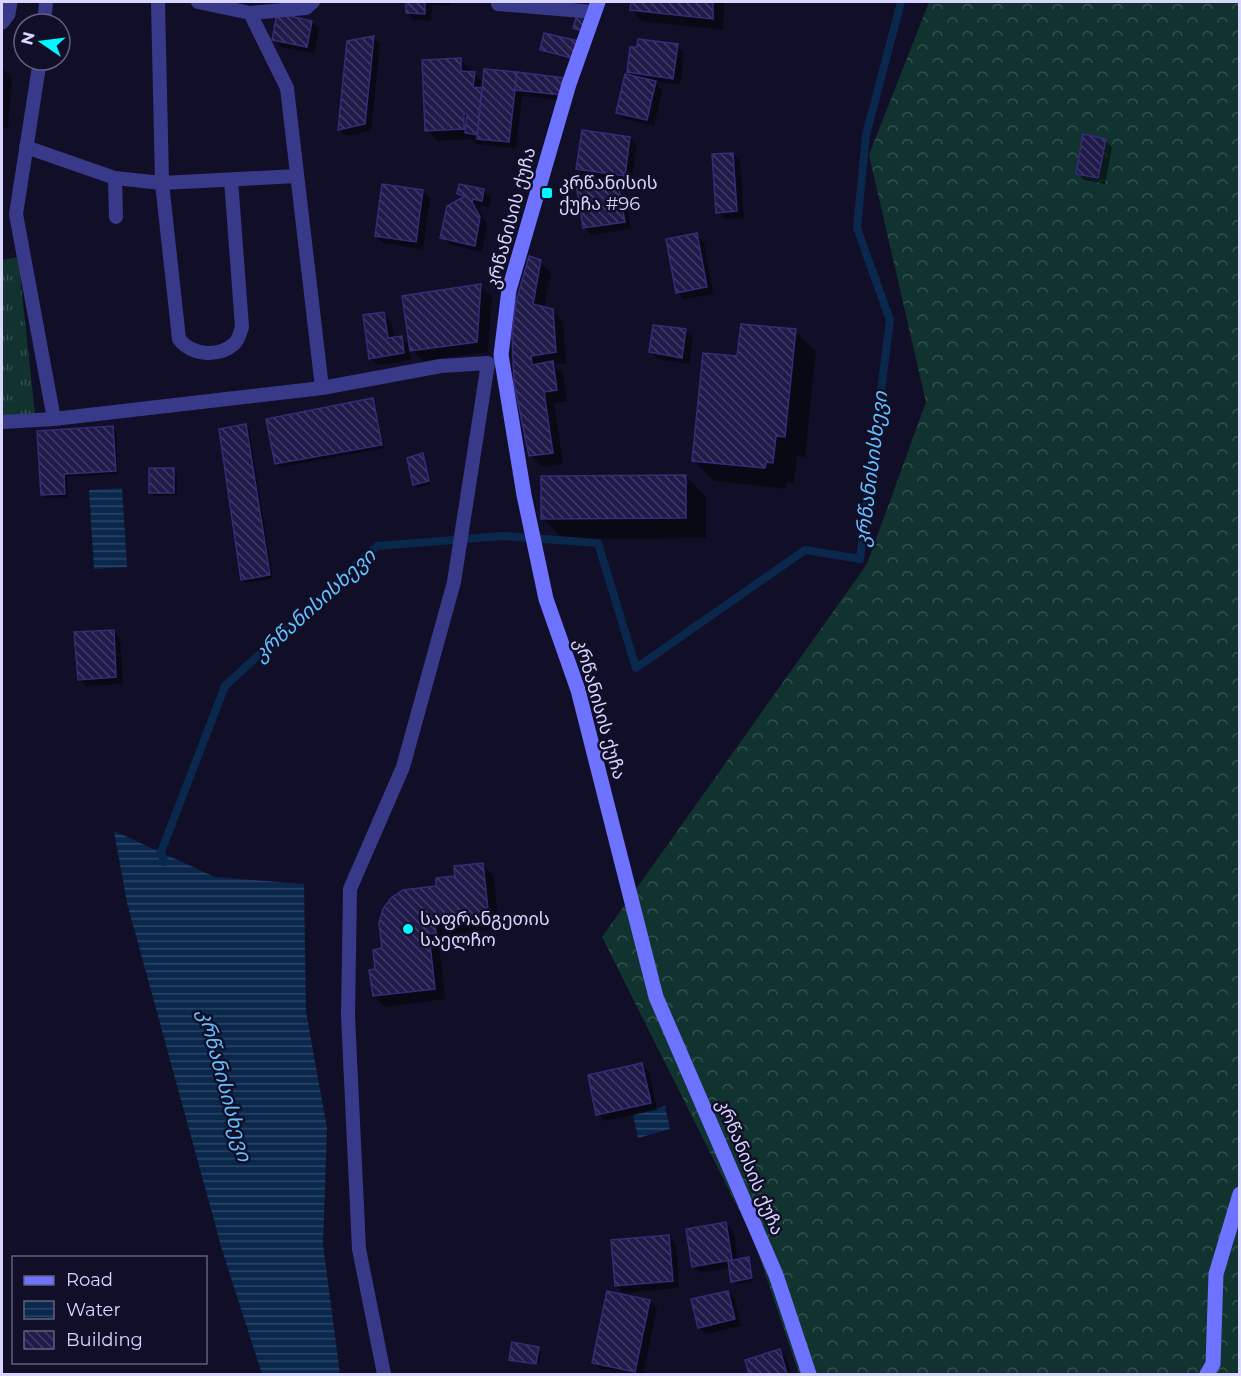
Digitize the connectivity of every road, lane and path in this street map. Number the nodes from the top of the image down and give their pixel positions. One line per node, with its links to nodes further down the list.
1 (10, 2): 8 (street)
2 (158, 2): 14 (lane)
3 (198, 2): 7 (lane)
4 (313, 2): 7 (lane)
5 (498, 4): 6 (lane)
6 (596, 7): 21 (street, კრწანისის ქუჩა)
7 (250, 13): 11 (lane)
8 (2, 22)
9 (38, 72): 10 (lane)
10 (26, 147): 12 (lane); 17 (lane)
11 (297, 176): 13 (lane); 16 (lane)
12 (115, 178): 14 (lane); 15 (lane)
13 (231, 180): 14 (lane); 14 (lane)
14 (162, 183)
15 (116, 217)
16 (322, 388): 17 (lane); 20 (lane)
17 (54, 418): 18 (lane)
18 (2, 422)
19 (1239, 1194): 22 (street)
20 (384, 1374)
21 (808, 1374)
22 (1207, 1374)

